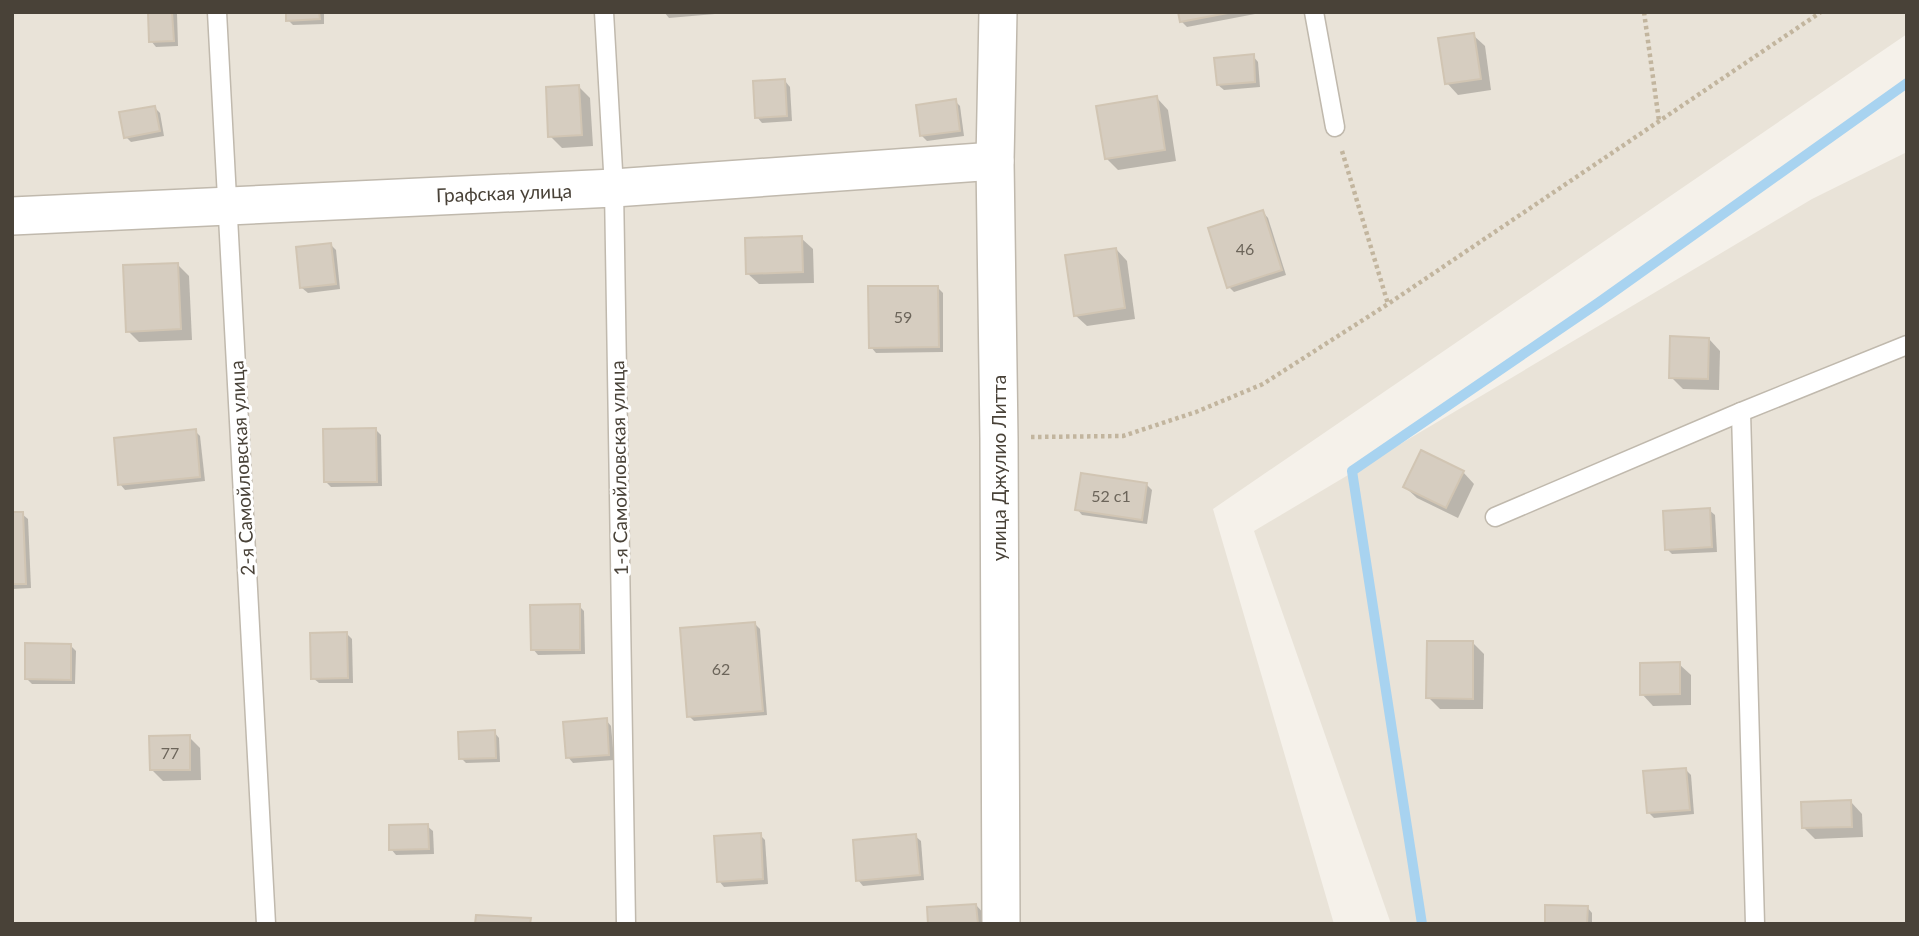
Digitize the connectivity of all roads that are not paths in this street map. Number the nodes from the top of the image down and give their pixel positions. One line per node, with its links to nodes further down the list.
1 (218, 12): 8 (lane, 2-я Самойловская улица)
2 (604, 12): 7 (lane, 1-я Самойловская улица)
3 (998, 12): 6 (street, улица Джулио Литта)
4 (1314, 12): 5 (lane)
5 (1335, 127)
6 (995, 161): 7 (street, Графская улица); 15 (street, улица Джулио Литта)
7 (614, 188): 8 (street, Графская улица); 14 (lane, 1-я Самойловская улица)
8 (228, 205): 9 (street, Графская улица); 13 (lane, 2-я Самойловская улица)
9 (12, 216)
10 (1907, 345): 11 (lane)
11 (1741, 412): 12 (lane); 16 (lane)
12 (1495, 517)
13 (266, 924)
14 (626, 924)
15 (1001, 924)
16 (1755, 924)

